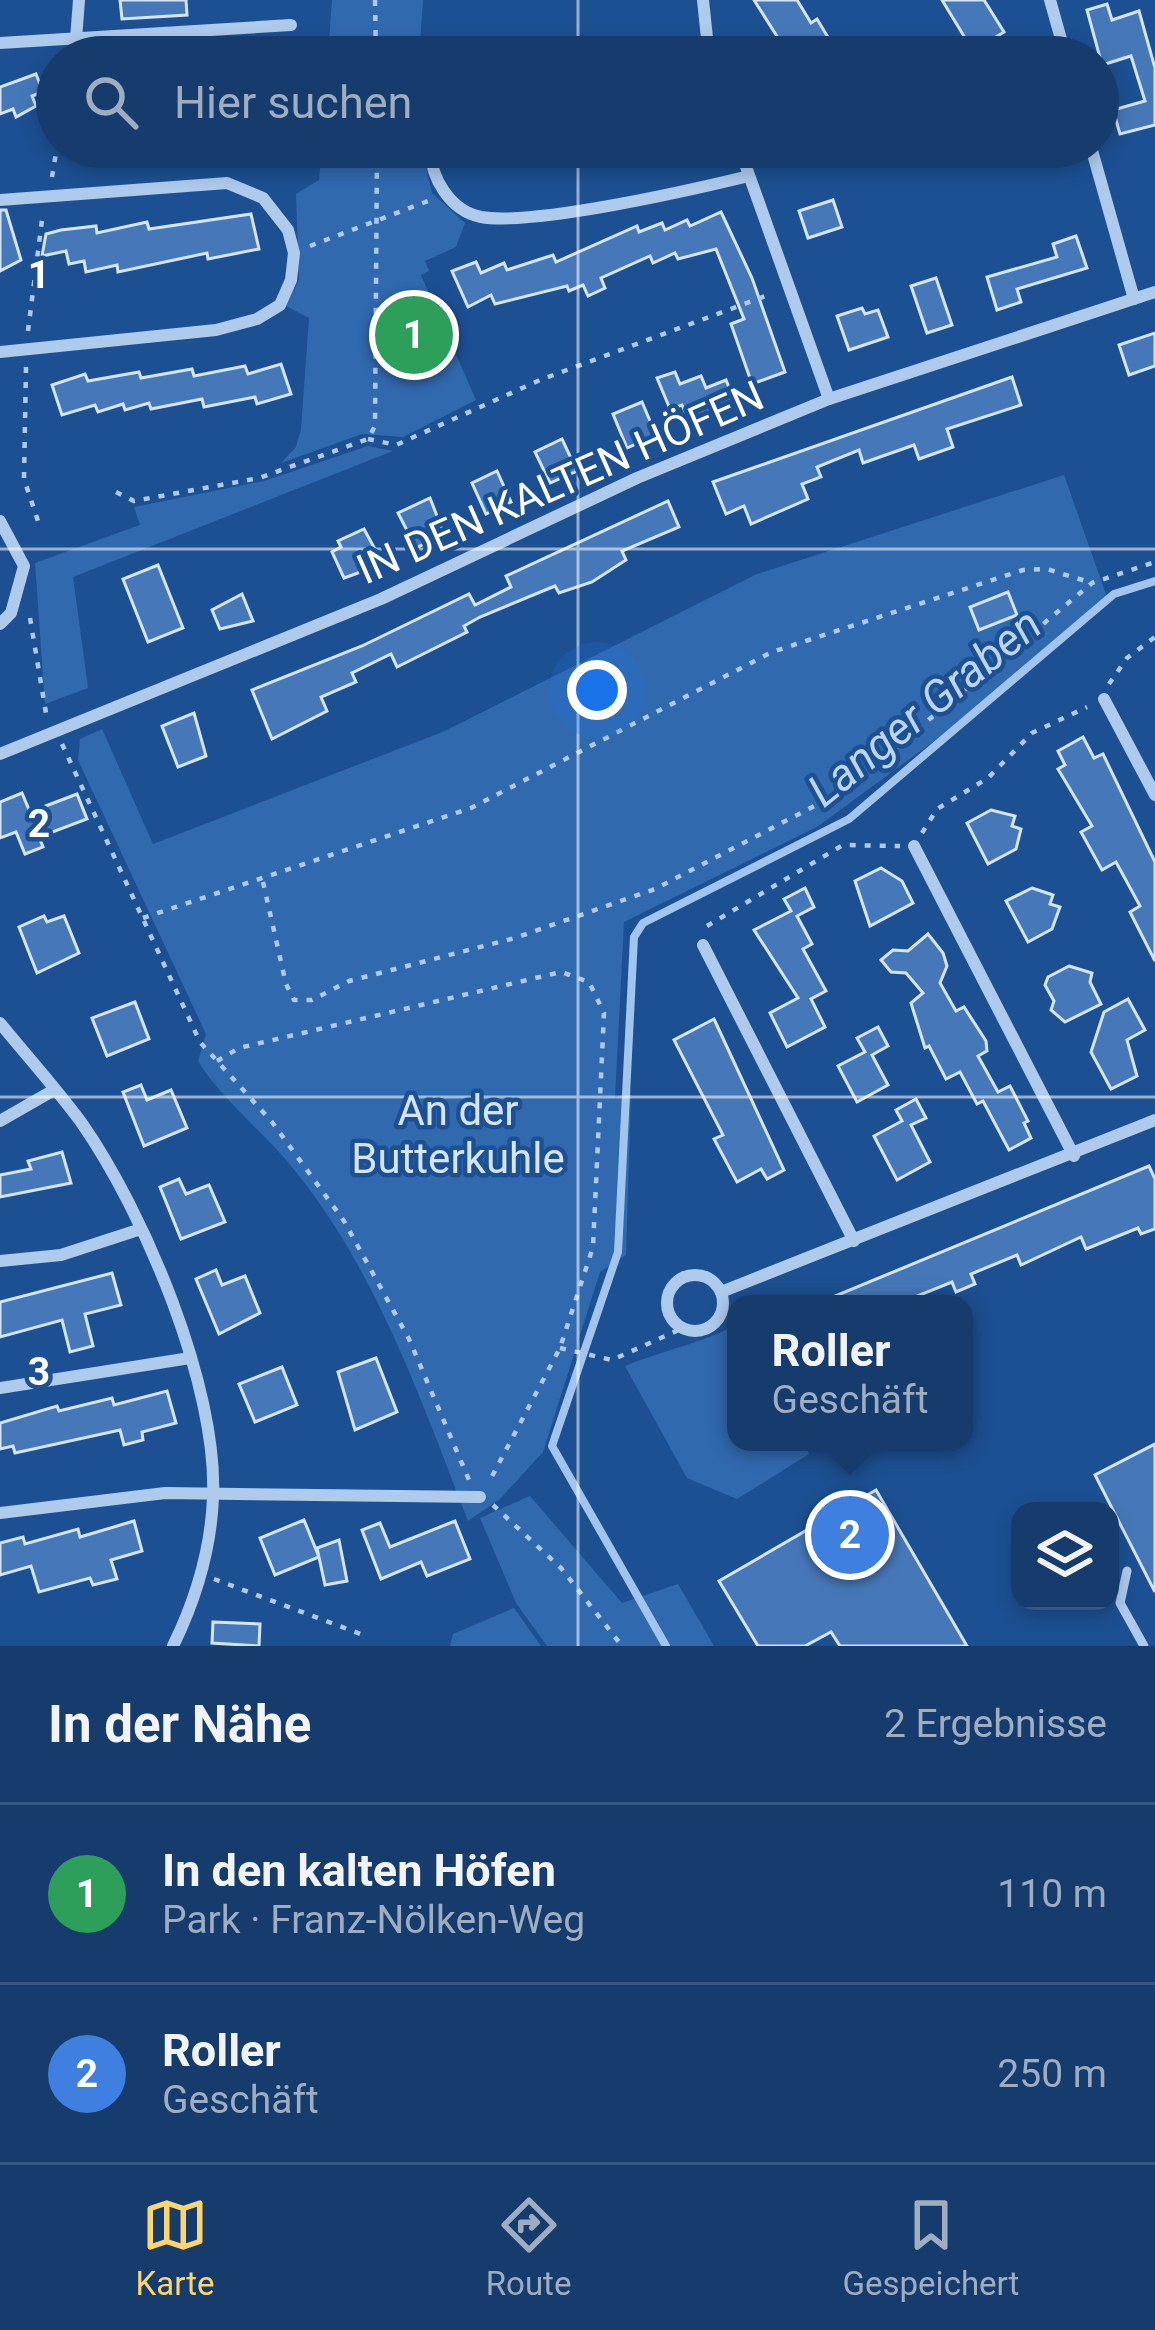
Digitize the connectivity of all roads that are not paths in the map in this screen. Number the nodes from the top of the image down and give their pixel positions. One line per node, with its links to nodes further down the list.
1 (79, 0): 5 (street)
2 (703, 0): 7 (street)
3 (1050, 0): 8 (street)
4 (291, 25): 6 (street)
5 (76, 36)
6 (122, 36)
7 (706, 36)
8 (1060, 36)
9 (36, 41): 10 (street)
10 (0, 43)
11 (432, 168): 14 (street)
12 (746, 168): 14 (street)
13 (1097, 168): 17 (street)
14 (749, 176): 19 (street)
15 (0, 200): 18 (street)
16 (1155, 292): 17 (street, IN DEN KALTEN HÖFEN)
17 (1134, 299): 19 (street, IN DEN KALTEN HÖFEN)
18 (0, 352)
19 (829, 399): 23 (street, IN DEN KALTEN HÖFEN)
20 (0, 521): 21 (street)
21 (0, 624)
22 (1104, 699): 24 (street)
23 (0, 754)
24 (1155, 795)
25 (914, 846): 31 (street)
26 (703, 945): 33 (street)
27 (0, 1023): 28 (street)
28 (54, 1090): 30 (street); 32 (street)
29 (1155, 1120): 31 (street)
30 (0, 1121)
31 (1074, 1156): 33 (street)
32 (141, 1229): 34 (street); 36 (street)
33 (854, 1241): 35 (street)
34 (0, 1262)
35 (721, 1292): 35 (street)
36 (190, 1358): 37 (street); 38 (street)
37 (0, 1388)
38 (214, 1492): 39 (street); 40 (street); 42 (street)
39 (480, 1497)
40 (0, 1514)
41 (1126, 1571): 43 (lane)
42 (173, 1646)
43 (1144, 1646)

